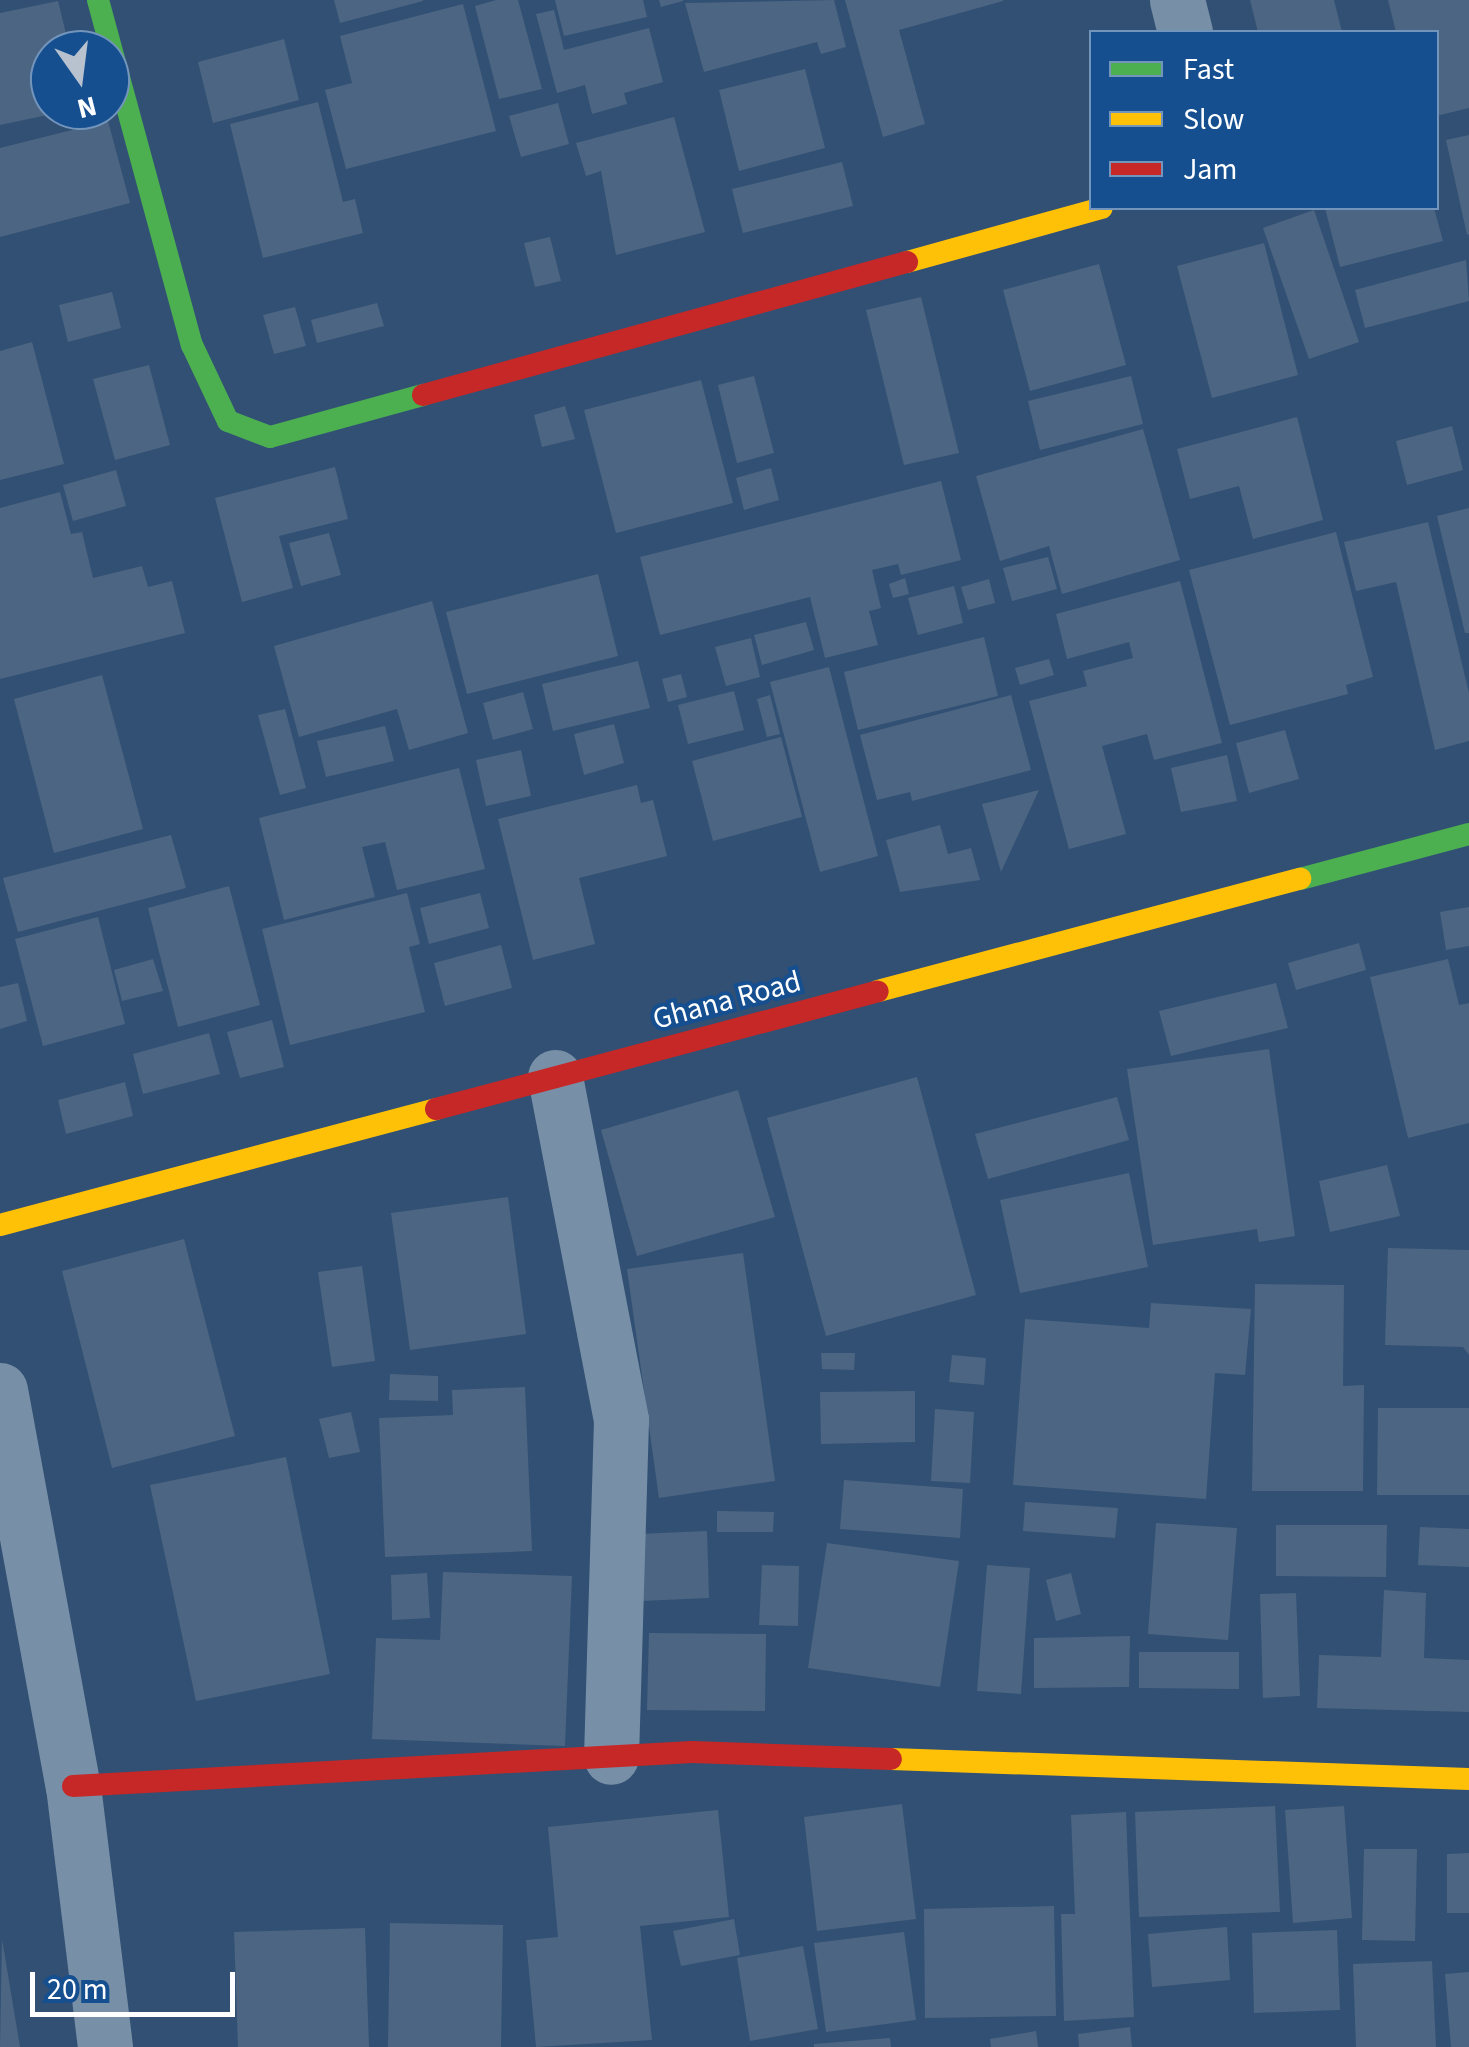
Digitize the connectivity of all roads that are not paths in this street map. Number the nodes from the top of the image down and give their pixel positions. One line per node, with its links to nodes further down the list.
1 (98, 0): 4 (street)
2 (1177, 0): 3 (street)
3 (1184, 30)
4 (1095, 210)
5 (1469, 834): 6 (street, Ghana Road)
6 (555, 1077): 7 (street, Ghana Road); 9 (street)
7 (0, 1224)
8 (0, 1390): 11 (street)
9 (611, 1757): 10 (street); 11 (street)
10 (1469, 1779)
11 (73, 1786): 12 (street)
12 (106, 2047)

